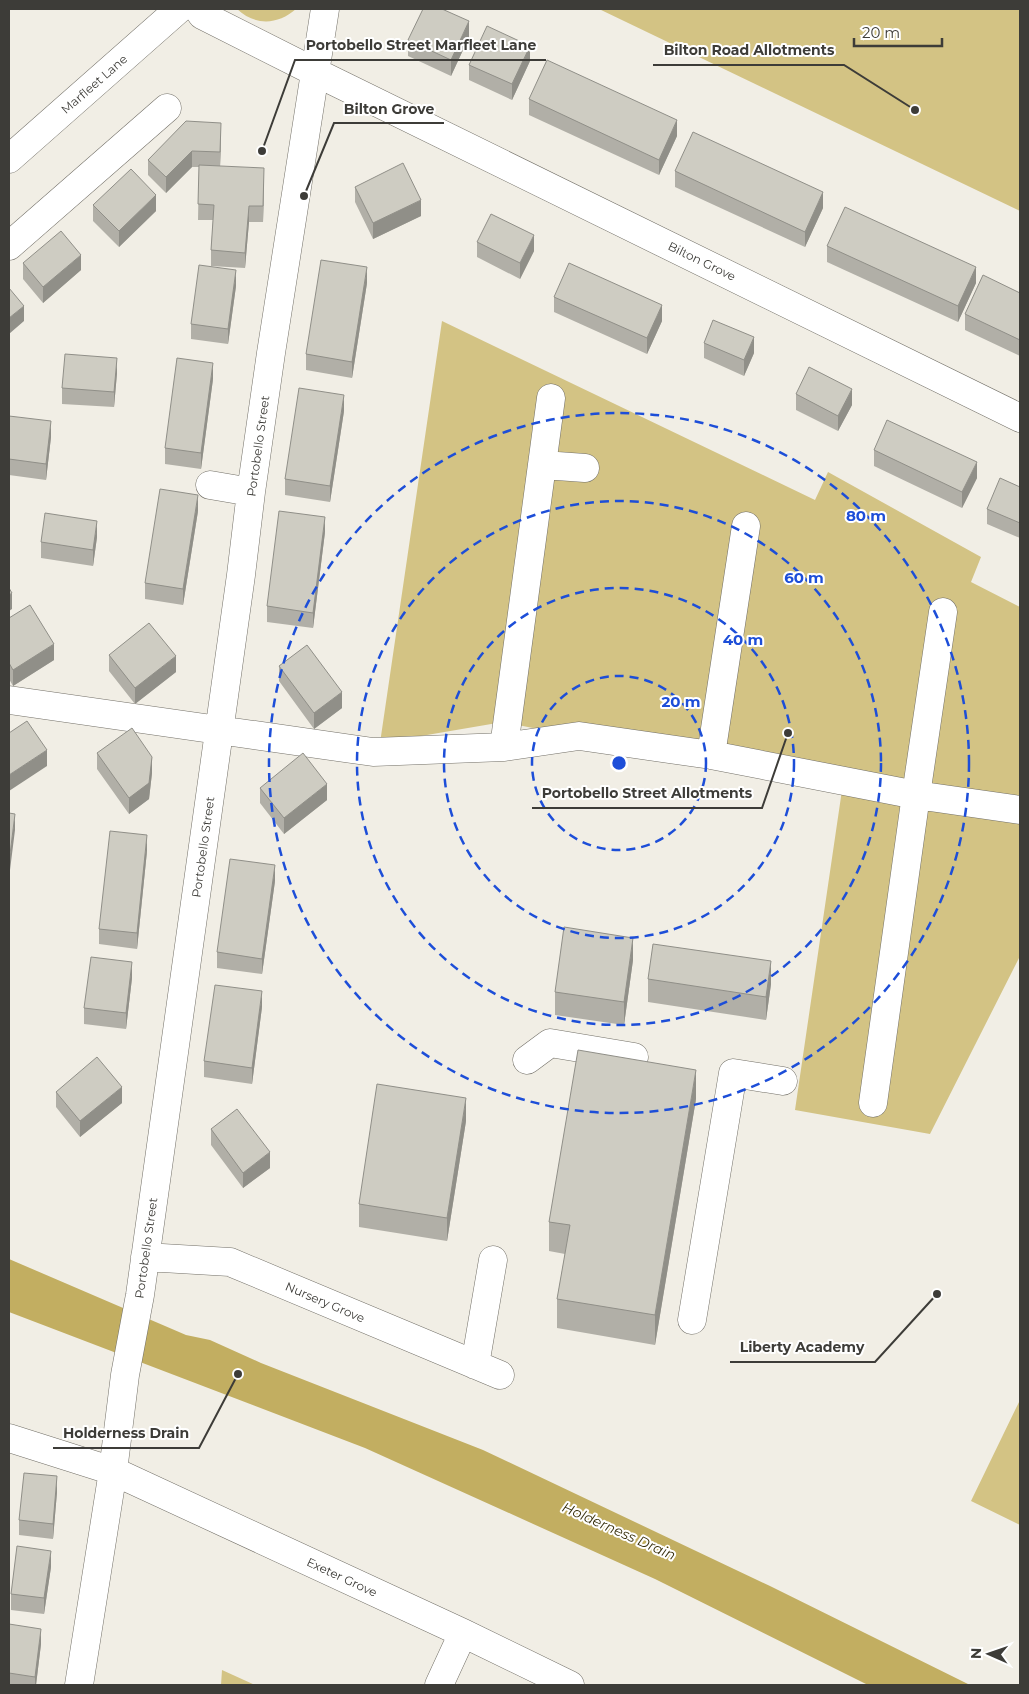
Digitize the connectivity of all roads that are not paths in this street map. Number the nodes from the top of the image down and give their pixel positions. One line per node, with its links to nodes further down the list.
1 (179, 9): 6 (street, Marfleet Lane)
2 (198, 9): 4 (street, Bilton Grove)
3 (326, 9): 4 (street, Portobello Street)
4 (315, 72): 9 (street, Bilton Grove); 13 (street, Portobello Street)
5 (167, 108): 7 (street)
6 (9, 159)
7 (9, 246)
8 (551, 398): 10 (street)
9 (1020, 418)
10 (543, 465): 11 (street); 18 (street)
11 (585, 468)
12 (210, 485): 13 (street)
13 (251, 492): 17 (street, Portobello Street)
14 (746, 526): 19 (street)
15 (943, 612): 20 (street)
16 (9, 700): 17 (street)
17 (219, 730): 18 (street); 26 (street, Portobello Street)
18 (504, 747): 19 (street)
19 (711, 754): 20 (street)
20 (916, 795): 21 (street); 25 (street)
21 (1020, 810)
22 (634, 1057): 23 (street)
23 (527, 1060)
24 (783, 1081): 28 (street)
25 (873, 1103)
26 (145, 1257): 29 (street, Nursery Grove); 32 (street, Portobello Street)
27 (493, 1260): 29 (street)
28 (692, 1320)
29 (475, 1365): 30 (street, Nursery Grove)
30 (500, 1375)
31 (9, 1438): 32 (street, Exeter Grove)
32 (112, 1471): 33 (street, Exeter Grove); 34 (street, Portobello Street)
33 (463, 1633): 35 (street); 36 (street, Exeter Grove)
34 (79, 1685)
35 (439, 1685)
36 (570, 1685)

